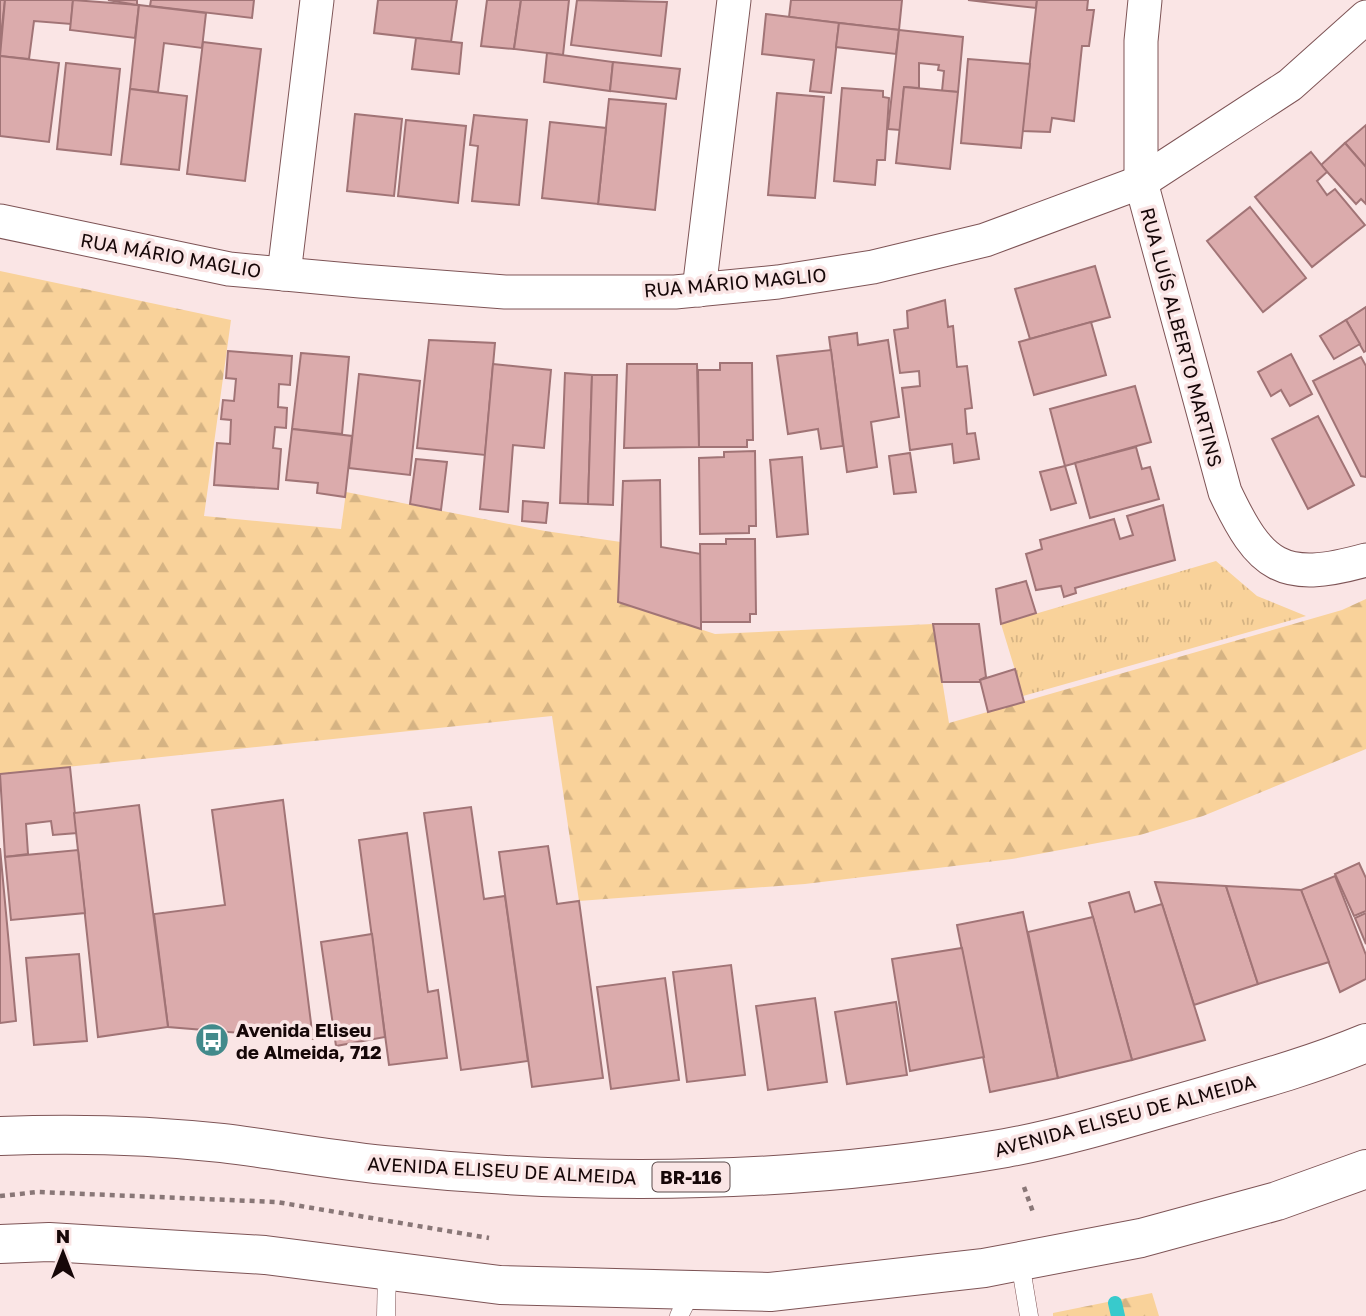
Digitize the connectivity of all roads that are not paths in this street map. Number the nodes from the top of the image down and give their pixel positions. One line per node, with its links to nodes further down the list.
1 (317, 0): 7 (street)
2 (734, 0): 8 (street)
3 (1145, 0): 5 (street, RUA LUÍS ALBERTO MARTINS)
4 (1366, 17): 5 (street, RUA MÁRIO MAGLIO)
5 (1141, 182): 8 (street, RUA MÁRIO MAGLIO); 9 (street, RUA LUÍS ALBERTO MARTINS)
6 (0, 221): 7 (street, RUA MÁRIO MAGLIO)
7 (284, 274): 8 (street, RUA MÁRIO MAGLIO)
8 (699, 290)
9 (1366, 560)
10 (1366, 1043): 11 (main road, AVENIDA ELISEU DE ALMEIDA / BR-116)
11 (0, 1136)
12 (1366, 1169): 14 (main road)
13 (0, 1244): 15 (main road)
14 (1031, 1260): 16 (main road); 18 (lane)
15 (387, 1271): 16 (main road); 17 (lane)
16 (685, 1303)
17 (386, 1316)
18 (1029, 1316)

